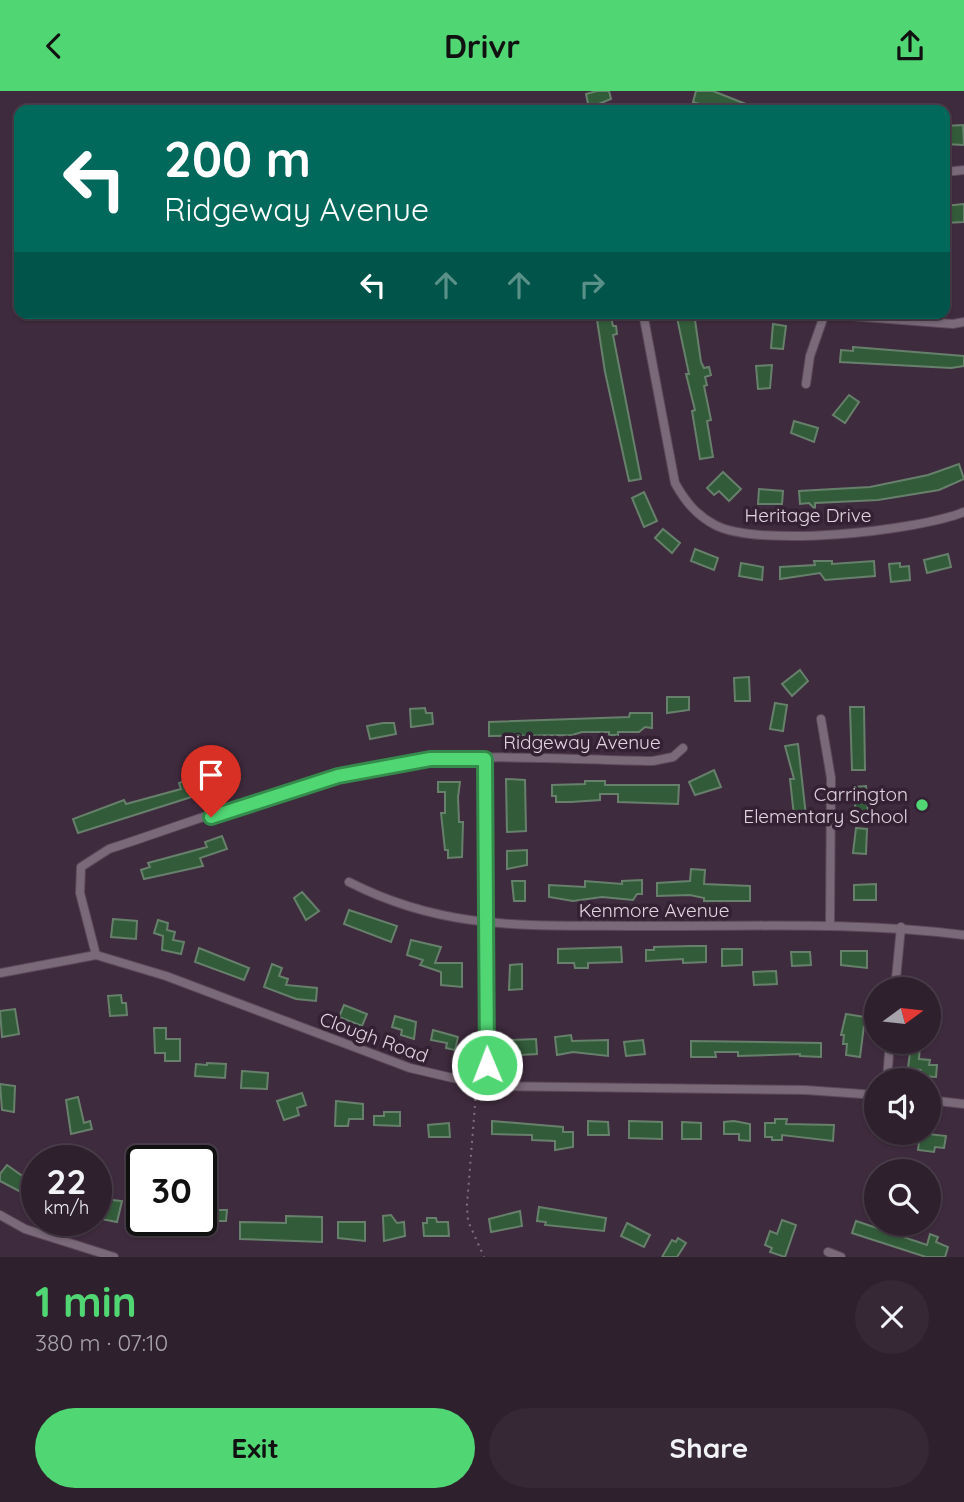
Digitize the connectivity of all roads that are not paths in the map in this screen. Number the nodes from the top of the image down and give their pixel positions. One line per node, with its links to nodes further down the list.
1 (644, 319): 6 (street, Heritage Drive)
2 (823, 319): 5 (street)
3 (889, 319): 4 (street)
4 (964, 322)
5 (806, 384)
6 (964, 512)
7 (821, 719): 11 (street)
8 (683, 748): 9 (street, Ridgeway Avenue)
9 (485, 759): 12 (street); 15 (street, Ridgeway Avenue)
10 (349, 882): 12 (street, Kenmore Avenue)
11 (830, 923): 12 (street, Kenmore Avenue); 13 (street, Kenmore Avenue)
12 (486, 924): 18 (street)
13 (901, 927): 14 (street, Kenmore Avenue); 17 (street)
14 (964, 935)
15 (96, 955): 16 (street, Clough Road); 18 (street, Clough Road)
16 (0, 973)
17 (896, 977)
18 (487, 1086): 19 (street, Clough Road)
19 (864, 1094)
20 (941, 1101): 21 (street)
21 (964, 1104)
22 (0, 1215): 24 (street)
23 (828, 1252): 25 (street)
24 (114, 1257)
25 (841, 1257)

